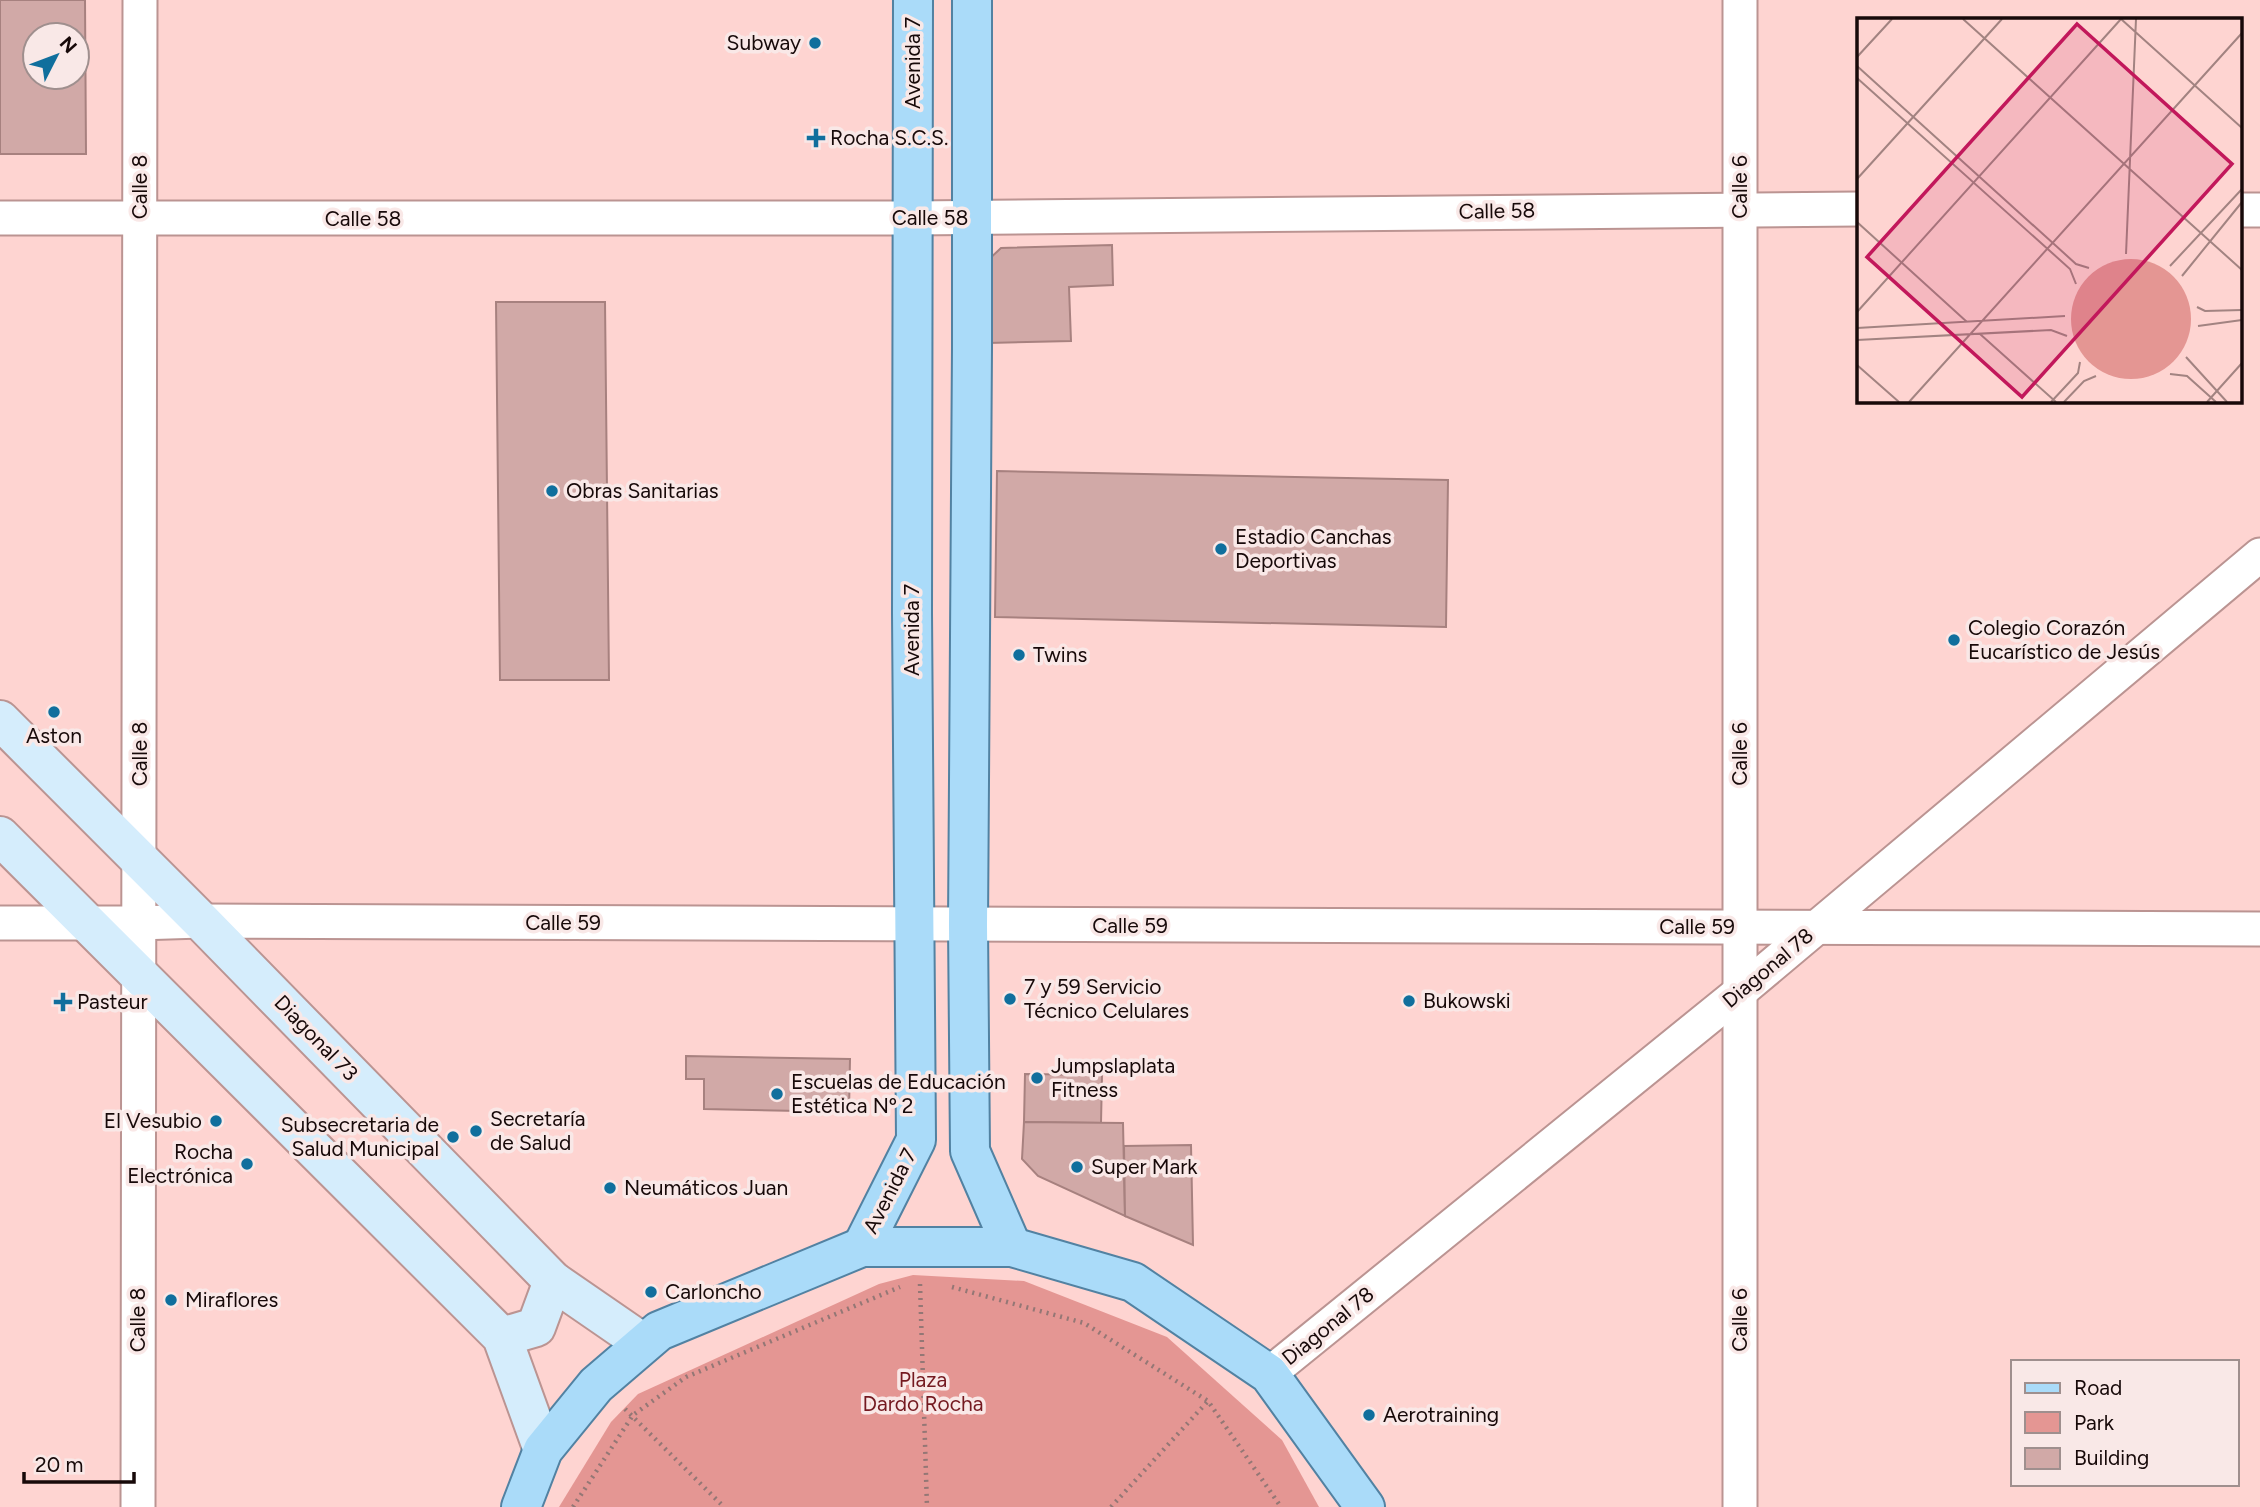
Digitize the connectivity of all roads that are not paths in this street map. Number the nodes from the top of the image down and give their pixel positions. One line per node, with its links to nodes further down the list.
1 (140, 0): 12 (street, Calle 8)
2 (913, 0): 10 (main road, Avenida 7)
3 (972, 0): 11 (main road)
4 (1740, 0): 5 (street, Calle 6)
5 (1740, 209): 6 (street, Calle 58); 11 (street, Calle 58); 23 (street, Calle 6)
6 (1857, 209)
7 (2242, 210): 8 (street)
8 (2260, 210)
9 (0, 218): 12 (street, Calle 58)
10 (912, 218): 11 (street, Calle 58); 12 (street, Calle 58); 21 (main road, Avenida 7)
11 (972, 218): 22 (main road)
12 (140, 219): 16 (street, Calle 8)
13 (2260, 555): 24 (street, Diagonal 78)
14 (0, 720): 16 (main road, Diagonal 73)
15 (0, 836): 18 (main road)
16 (140, 859): 17 (main road, Diagonal 73); 20 (street, Calle 8)
17 (201, 920): 20 (street, Calle 59); 21 (street, Calle 59); 30 (main road, Diagonal 73)
18 (87, 922): 19 (street, Calle 59); 20 (street, Calle 59); 26 (main road)
19 (0, 923)
20 (138, 923): 26 (street, Calle 8)
21 (913, 924): 22 (street, Calle 59); 28 (main road, Avenida 7)
22 (968, 925): 23 (street, Calle 59); 29 (main road)
23 (1740, 927): 24 (street, Calle 59); 27 (street, Calle 6)
24 (1816, 928): 25 (street, Calle 59); 27 (street, Diagonal 78)
25 (2260, 929)
26 (138, 973): 31 (main road); 35 (street, Calle 8)
27 (1741, 991): 33 (street, Diagonal 78); 38 (street, Calle 6)
28 (862, 1247): 29 (main road); 32 (main road)
29 (1012, 1247): 33 (main road)
30 (553, 1281): 31 (main road); 32 (main road, Diagonal 73)
31 (502, 1337): 34 (main road)
32 (643, 1343): 34 (main road)
33 (1269, 1374): 37 (main road)
34 (543, 1450): 36 (main road)
35 (138, 1507)
36 (522, 1507)
37 (1365, 1507)
38 (1740, 1507)

